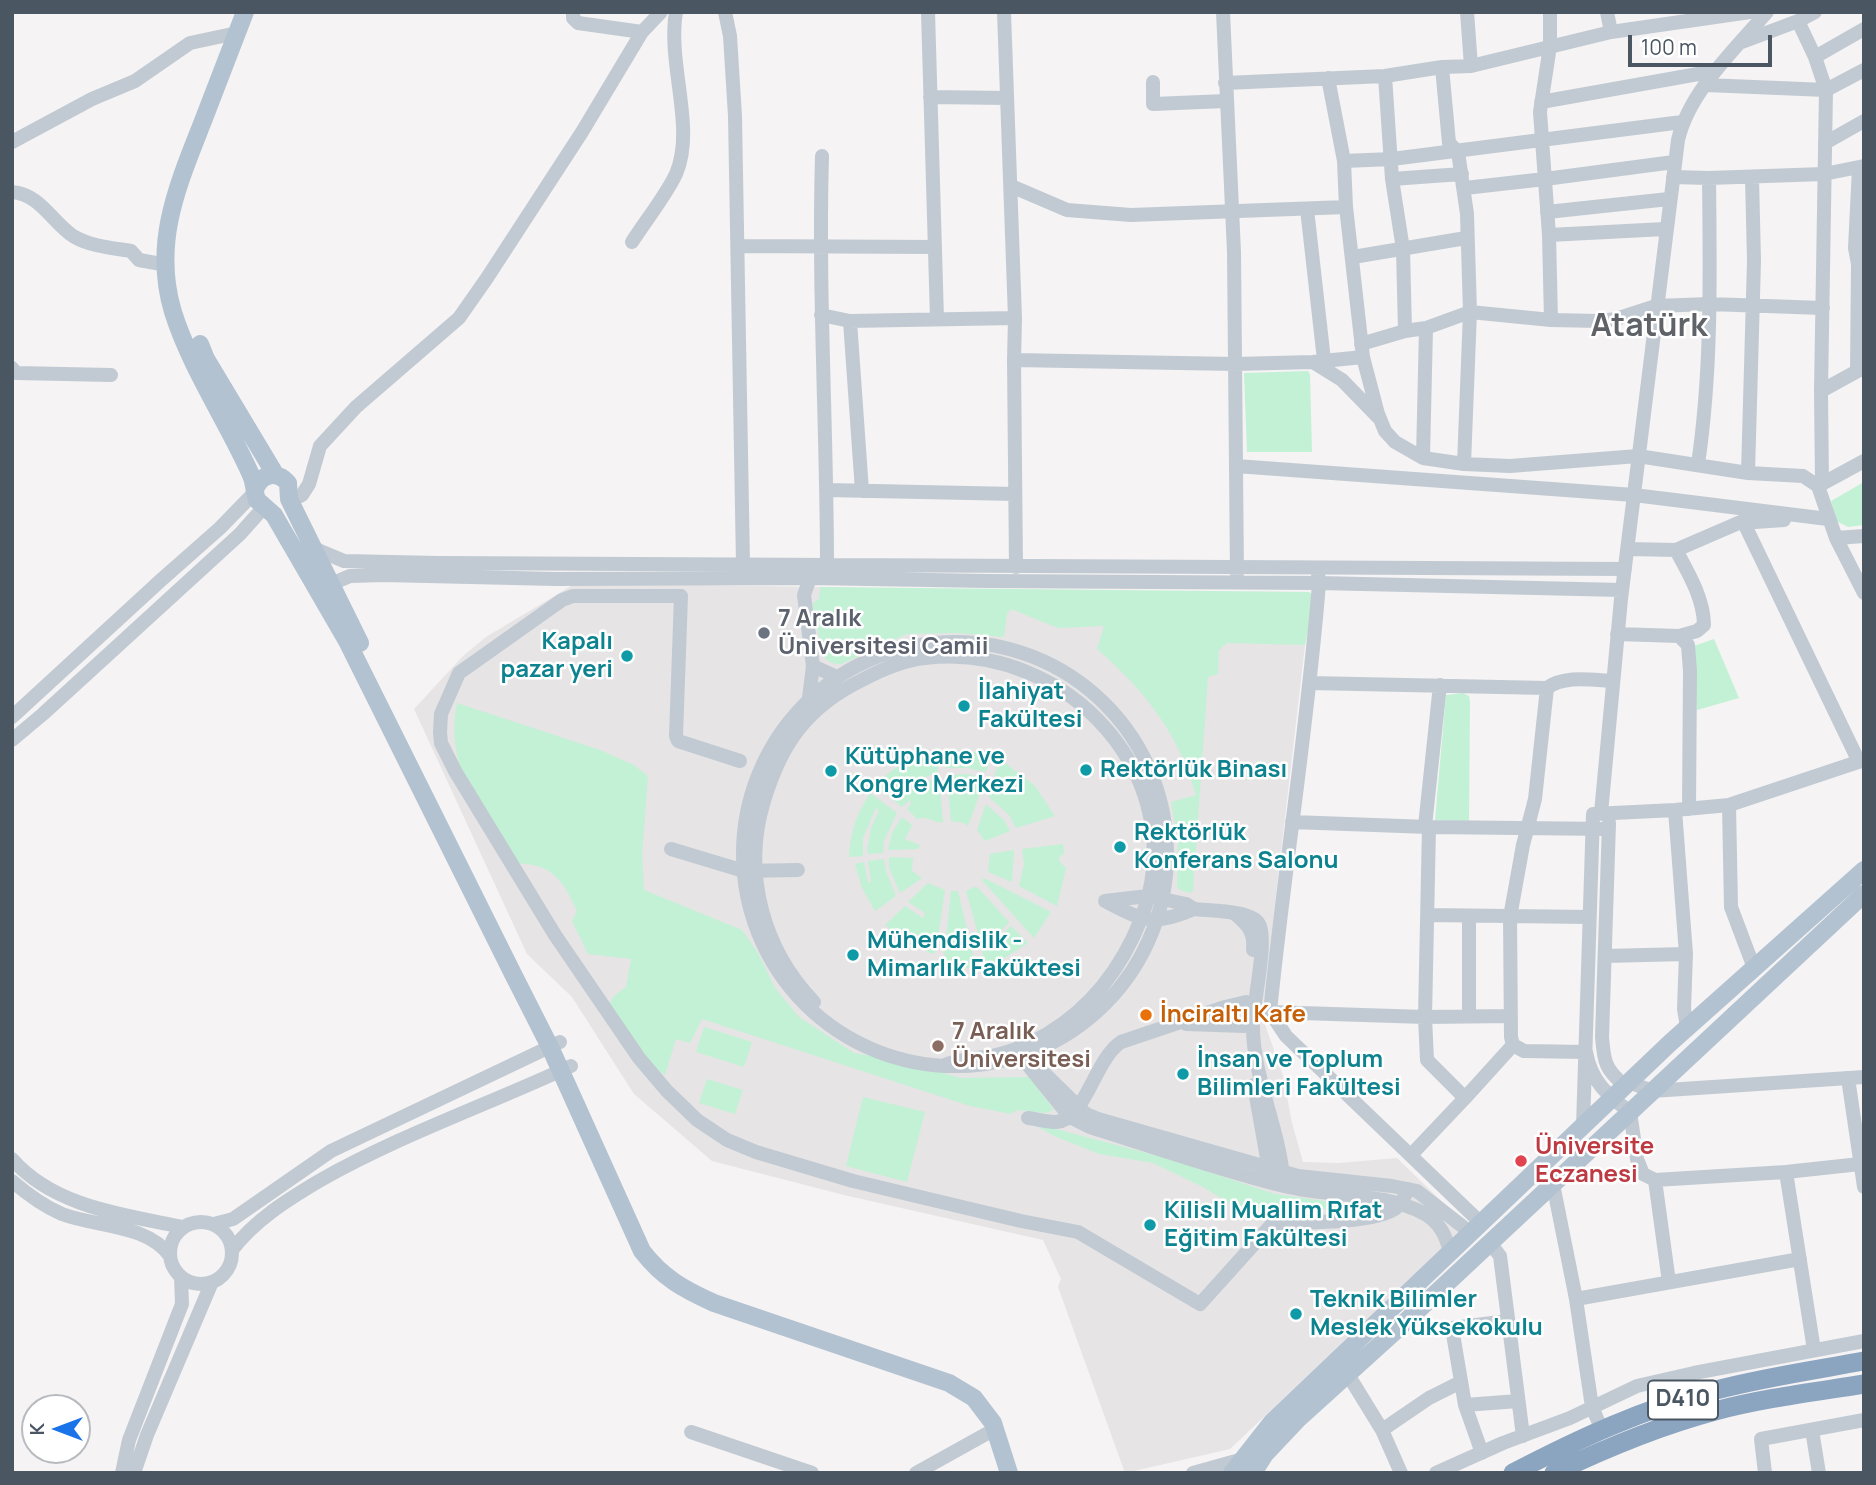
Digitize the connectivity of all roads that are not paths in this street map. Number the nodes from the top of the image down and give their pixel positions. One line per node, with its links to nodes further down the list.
1 (245, 12): 20 (main road)
2 (257, 12): 102 (main road)
3 (573, 12): 18 (street)
4 (661, 12): 18 (street)
5 (676, 12): 66 (street)
6 (725, 12): 67 (street)
7 (928, 12): 34 (street)
8 (1004, 12): 35 (street)
9 (1223, 12): 31 (street)
10 (1467, 12): 24 (street)
11 (1549, 12): 22 (street)
12 (1608, 12): 19 (street)
13 (1750, 12): 19 (street)
14 (1767, 12): 21 (street)
15 (1815, 12): 16 (street)
16 (1798, 21): 21 (street); 23 (street)
17 (1864, 29): 23 (street)
18 (642, 32): 109 (street)
19 (1611, 32): 22 (street)
20 (237, 33): 41 (street); 72 (main road)
21 (1740, 43): 27 (street)
22 (1550, 46): 24 (street); 37 (street)
23 (1815, 57): 33 (street)
24 (1472, 66): 25 (street)
25 (1443, 68): 28 (street); 43 (street)
26 (1864, 70): 33 (street)
27 (1715, 71): 32 (street); 37 (street)
28 (1385, 76): 29 (street); 45 (street)
29 (1328, 78): 31 (street); 46 (street)
30 (1153, 82): 36 (street)
31 (1225, 83): 36 (street)
32 (1706, 85): 33 (street); 39 (street)
33 (1826, 90): 42 (street)
34 (930, 97): 35 (street); 69 (street)
35 (1007, 98): 56 (street)
36 (1226, 101): 61 (street)
37 (1541, 102): 40 (street)
38 (1864, 121): 42 (street)
39 (1682, 122): 40 (street); 47 (street)
40 (1541, 141): 43 (street); 54 (street)
41 (12, 142)
42 (1825, 143): 49 (street)
43 (1458, 152): 45 (street); 55 (street)
44 (822, 156): 68 (street)
45 (1392, 159): 46 (street); 53 (street)
46 (1344, 161): 59 (street)
47 (1674, 162): 50 (street); 54 (street)
48 (1861, 167): 49 (street); 74 (street)
49 (1825, 174): 51 (street); 77 (street)
50 (1673, 177): 52 (street); 58 (street)
51 (1752, 177): 52 (street); 75 (street)
52 (1709, 178): 73 (street)
53 (1392, 179): 55 (street); 70 (street)
54 (1545, 179): 55 (street); 62 (street)
55 (1463, 181): 65 (street)
56 (1011, 186): 61 (street); 80 (street)
57 (12, 192): 72 (street)
58 (1669, 200): 62 (street); 63 (street)
59 (1346, 207): 60 (street); 71 (street)
60 (1307, 209): 61 (street); 88 (street)
61 (1232, 212): 89 (street)
62 (1547, 212): 64 (street)
63 (1665, 229): 64 (street); 76 (street)
64 (1549, 235): 82 (street)
65 (1466, 238): 70 (street); 78 (street)
66 (632, 242)
67 (738, 246): 68 (street); 117 (street)
68 (819, 246): 69 (street); 79 (street)
69 (935, 247): 81 (street)
70 (1403, 249): 71 (street); 85 (street)
71 (1353, 257): 86 (street)
72 (167, 265): 108 (main road)
73 (1709, 304): 75 (street); 76 (street); 99 (street)
74 (1861, 304): 91 (street)
75 (1752, 305): 77 (street); 101 (street)
76 (1656, 306): 82 (street); 95 (street)
77 (1823, 308): 93 (street)
78 (1470, 312): 82 (street); 84 (street); 98 (street)
79 (821, 315): 83 (street); 104 (street)
80 (1015, 318): 81 (street); 87 (street)
81 (937, 319): 83 (street)
82 (1551, 320)
83 (850, 321): 105 (street)
84 (1426, 328): 85 (street); 96 (street)
85 (1405, 331): 86 (street)
86 (1362, 351): 88 (street); 94 (street)
87 (1014, 360): 89 (street); 106 (street)
88 (1319, 361): 89 (street); 94 (street)
89 (1235, 364): 100 (street)
90 (12, 368): 92 (street)
91 (1860, 369): 93 (street)
92 (111, 375)
93 (1821, 391): 103 (street)
94 (1381, 419): 96 (street)
95 (1638, 456): 98 (street); 99 (street); 107 (street)
96 (1423, 458): 98 (street)
97 (1864, 461): 103 (street)
98 (1464, 464)
99 (1698, 464): 101 (street)
100 (1236, 466): 107 (street); 120 (street)
101 (1748, 473): 103 (street)
102 (275, 474): 108 (main road); 109 (main road)
103 (1820, 485): 110 (street)
104 (827, 490): 105 (street); 118 (street)
105 (862, 491): 106 (street)
106 (1015, 494): 119 (street)
107 (1634, 495): 110 (street); 115 (street)
108 (261, 499): 109 (main road); 139 (street); 140 (street); 175 (main road)
109 (290, 500): 114 (main road)
110 (1828, 519): 111 (street); 113 (street)
111 (1743, 521): 116 (street); 143 (street)
112 (1864, 536): 113 (street)
113 (1836, 538): 128 (street)
114 (313, 548): 117 (street); 126 (main road)
115 (1627, 549): 116 (street); 122 (street)
116 (1676, 550): 130 (street)
117 (743, 564): 123 (street)
118 (827, 566): 119 (street); 123 (street)
119 (1016, 566): 120 (street)
120 (1237, 568): 121 (street); 124 (street)
121 (1317, 568): 122 (street); 125 (street)
122 (1625, 569): 127 (street)
123 (809, 572): 124 (street); 126 (street); 131 (street)
124 (1238, 583): 125 (street)
125 (1320, 583): 127 (street); 135 (street)
126 (331, 584): 175 (main road)
127 (1622, 590): 129 (street)
128 (1864, 593)
129 (1617, 634): 130 (street); 134 (street)
130 (1679, 636): 146 (street)
131 (813, 666): 133 (street); 138 (street)
132 (861, 672): 133 (street); 141 (street); 156 (street)
133 (837, 677): 138 (street)
134 (1613, 681): 137 (street); 147 (street)
135 (1310, 683): 136 (street); 148 (street)
136 (1440, 685): 137 (street); 149 (street)
137 (1547, 688): 150 (street)
138 (809, 698): 141 (street)
139 (12, 717)
140 (12, 740)
141 (773, 758): 142 (street); 144 (street)
142 (740, 761): 144 (street); 200 (street)
143 (1861, 761): 145 (street)
144 (764, 781): 154 (street)
145 (1729, 805): 146 (street); 166 (street)
146 (1682, 810): 147 (street); 164 (street)
147 (1599, 817): 150 (street); 162 (street); 165 (street)
148 (1292, 822): 149 (street); 168 (street)
149 (1427, 827): 150 (street); 159 (street)
150 (1527, 828): 161 (street)
151 (671, 849): 154 (street)
152 (798, 870): 154 (street)
153 (1864, 870): 166 (main road)
154 (750, 871): 178 (street)
155 (1864, 894): 183 (main road)
156 (1154, 897): 157 (street); 163 (street); 163 (street)
157 (1194, 909): 158 (street); 163 (street)
158 (1235, 914): 167 (street); 194 (street)
159 (1428, 915): 160 (street); 171 (street)
160 (1469, 916): 161 (street); 169 (street)
161 (1510, 917): 162 (street); 170 (street)
162 (1589, 917): 177 (street)
163 (1148, 920): 178 (street)
164 (1686, 954): 165 (street); 174 (street)
165 (1605, 956): 182 (street)
166 (1754, 968): 174 (main road)
167 (1246, 1002): 172 (street); 173 (street)
168 (1270, 1012): 171 (street); 190 (street)
169 (1469, 1016): 170 (street); 171 (street)
170 (1511, 1016): 176 (street)
171 (1425, 1017): 184 (street)
172 (1178, 1024): 173 (street); 186 (street)
173 (1244, 1026): 194 (street)
174 (1687, 1027): 182 (main road)
175 (555, 1045): 179 (main road); 201 (street)
176 (1513, 1045): 177 (street); 184 (street)
177 (1586, 1052): 185 (street); 189 (street)
178 (1024, 1053): 186 (street)
179 (566, 1068): 205 (street); 225 (main road); 238 (main road)
180 (1864, 1077): 181 (street)
181 (1848, 1078): 183 (street); 192 (street)
182 (1627, 1084): 183 (street); 185 (main road)
183 (1652, 1091): 187 (main road)
184 (1465, 1098): 190 (street)
185 (1611, 1099): 187 (street); 189 (main road)
186 (1074, 1112): 188 (street); 194 (street)
187 (1630, 1112): 195 (street); 197 (main road)
188 (1028, 1118)
189 (1583, 1126): 203 (main road)
190 (1411, 1156): 203 (street)
191 (12, 1159): 202 (street)
192 (1860, 1164): 193 (street); 198 (street)
193 (1786, 1172): 195 (street); 208 (street)
194 (1276, 1177): 199 (street); 200 (street)
195 (1655, 1180): 211 (street)
196 (12, 1181): 207 (street)
197 (1553, 1184): 204 (main road); 212 (street)
198 (1864, 1187)
199 (1408, 1189): 200 (street); 203 (street)
200 (1399, 1205): 206 (street)
201 (214, 1224): 202 (street); 205 (street)
202 (183, 1227): 207 (street)
203 (1476, 1228): 206 (main road)
204 (1490, 1243): 213 (street); 217 (main road)
205 (232, 1250): 210 (street)
206 (1450, 1252): 232 (main road)
207 (170, 1256): 209 (street)
208 (1800, 1259): 211 (street); 215 (street)
209 (181, 1277): 210 (street); 233 (street)
210 (212, 1282): 234 (street)
211 (1669, 1282): 212 (street)
212 (1576, 1299): 222 (street)
213 (1508, 1321): 218 (street); 220 (street)
214 (1864, 1341): 215 (street)
215 (1814, 1350): 222 (street)
216 (1864, 1361): 227 (highway, D410)
217 (1347, 1373): 226 (street); 232 (main road)
218 (1461, 1382): 221 (street); 226 (street)
219 (1864, 1384): 243 (highway, D410)
220 (1518, 1401): 221 (street); 230 (street)
221 (1465, 1405): 231 (street)
222 (1592, 1408): 227 (street); 230 (street)
223 (1863, 1420): 224 (street); 228 (street)
224 (1864, 1426)
225 (995, 1429): 236 (street); 237 (main road)
226 (1382, 1430): 240 (street)
227 (1602, 1430): 242 (highway, D410)
228 (1812, 1430): 244 (street); 245 (street)
229 (691, 1432): 235 (street)
230 (1523, 1436): 231 (street)
231 (1482, 1453): 241 (street)
232 (1243, 1468): 239 (street)
233 (122, 1473)
234 (134, 1473)
235 (812, 1473)
236 (916, 1473)
237 (1009, 1473)
238 (1021, 1473)
239 (1194, 1473)
240 (1401, 1473)
241 (1436, 1473)
242 (1513, 1473)
243 (1554, 1473)
244 (1765, 1473)
245 (1819, 1473)

